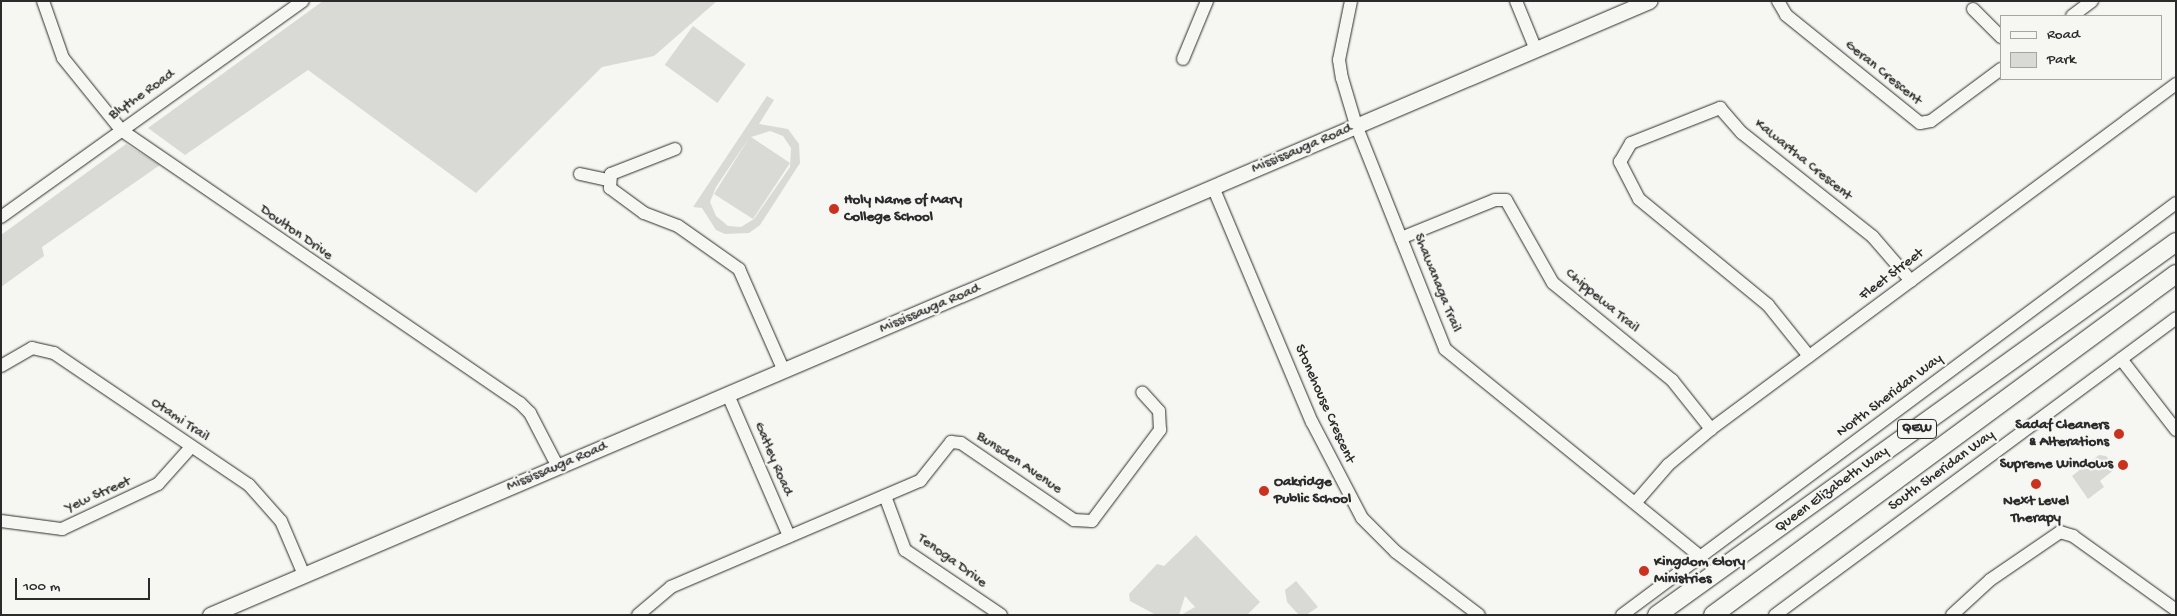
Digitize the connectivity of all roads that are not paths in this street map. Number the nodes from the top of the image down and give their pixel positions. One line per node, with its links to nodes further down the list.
1 (43, 1): 17 (street, Doulton Drive)
2 (303, 1): 17 (street, Blythe Road)
3 (1207, 1): 13 (street)
4 (1351, 1): 16 (street, Shawanaga Trail)
5 (1516, 1): 12 (street)
6 (1649, 1): 12 (main road, Mississauga Road)
7 (1778, 1): 14 (street, Geran Crescent)
8 (2092, 1): 10 (street)
9 (1973, 9): 11 (street)
10 (2073, 15)
11 (2000, 36)
12 (1536, 50): 16 (main road, Mississauga Road)
13 (1183, 59)
14 (2000, 71)
15 (2176, 84): 27 (street, Fleet Street)
16 (1356, 125): 21 (main road, Mississauga Road); 24 (street, Shawanaga Trail)
17 (121, 130): 23 (street, Blythe Road); 38 (street, Doulton Drive)
18 (675, 149): 20 (street)
19 (580, 174): 20 (street)
20 (608, 180): 32 (street)
21 (1213, 187): 32 (main road, Mississauga Road); 49 (street, Stonehouse Crescent)
22 (2176, 203): 43 (street, North Sheridan Way)
23 (1, 217)
24 (1401, 238): 35 (street, Chippewa Trail); 40 (street, Shawanaga Trail)
25 (2176, 242): 51 (highway, Queen Elizabeth Way / QEW)
26 (2176, 274): 52 (highway, Queen Elizabeth Way / QEW)
27 (1911, 281): 29 (street, Fleet Street); 29 (street, Kawartha Crescent)
28 (2176, 318): 30 (street, South Sheridan Way)
29 (1809, 356): 35 (street, Fleet Street)
30 (2121, 359): 36 (street); 53 (street, South Sheridan Way)
31 (1, 366): 37 (street, Otami Trail)
32 (784, 371): 34 (main road, Mississauga Road)
33 (1142, 392): 39 (street, Bunsden Avenue)
34 (728, 395): 38 (main road, Mississauga Road); 42 (street, Gatley Road)
35 (1711, 429): 40 (street, Fleet Street)
36 (2176, 430)
37 (191, 447): 41 (street, Yew Street); 44 (street, Otami Trail)
38 (558, 467): 44 (main road, Mississauga Road)
39 (885, 496): 42 (street, Bunsden Avenue); 48 (street, Tenoga Drive)
40 (1636, 502): 43 (street, Shawanaga Trail)
41 (1, 521)
42 (789, 536): 47 (street, Bunsden Avenue)
43 (1701, 557): 50 (street, North Sheridan Way)
44 (304, 575): 46 (main road, Mississauga Road)
45 (2176, 610): 54 (street)
46 (210, 615)
47 (638, 615)
48 (1001, 615)
49 (1480, 615)
50 (1622, 615)
51 (1657, 615)
52 (1713, 615)
53 (1775, 615)
54 (1952, 615)

